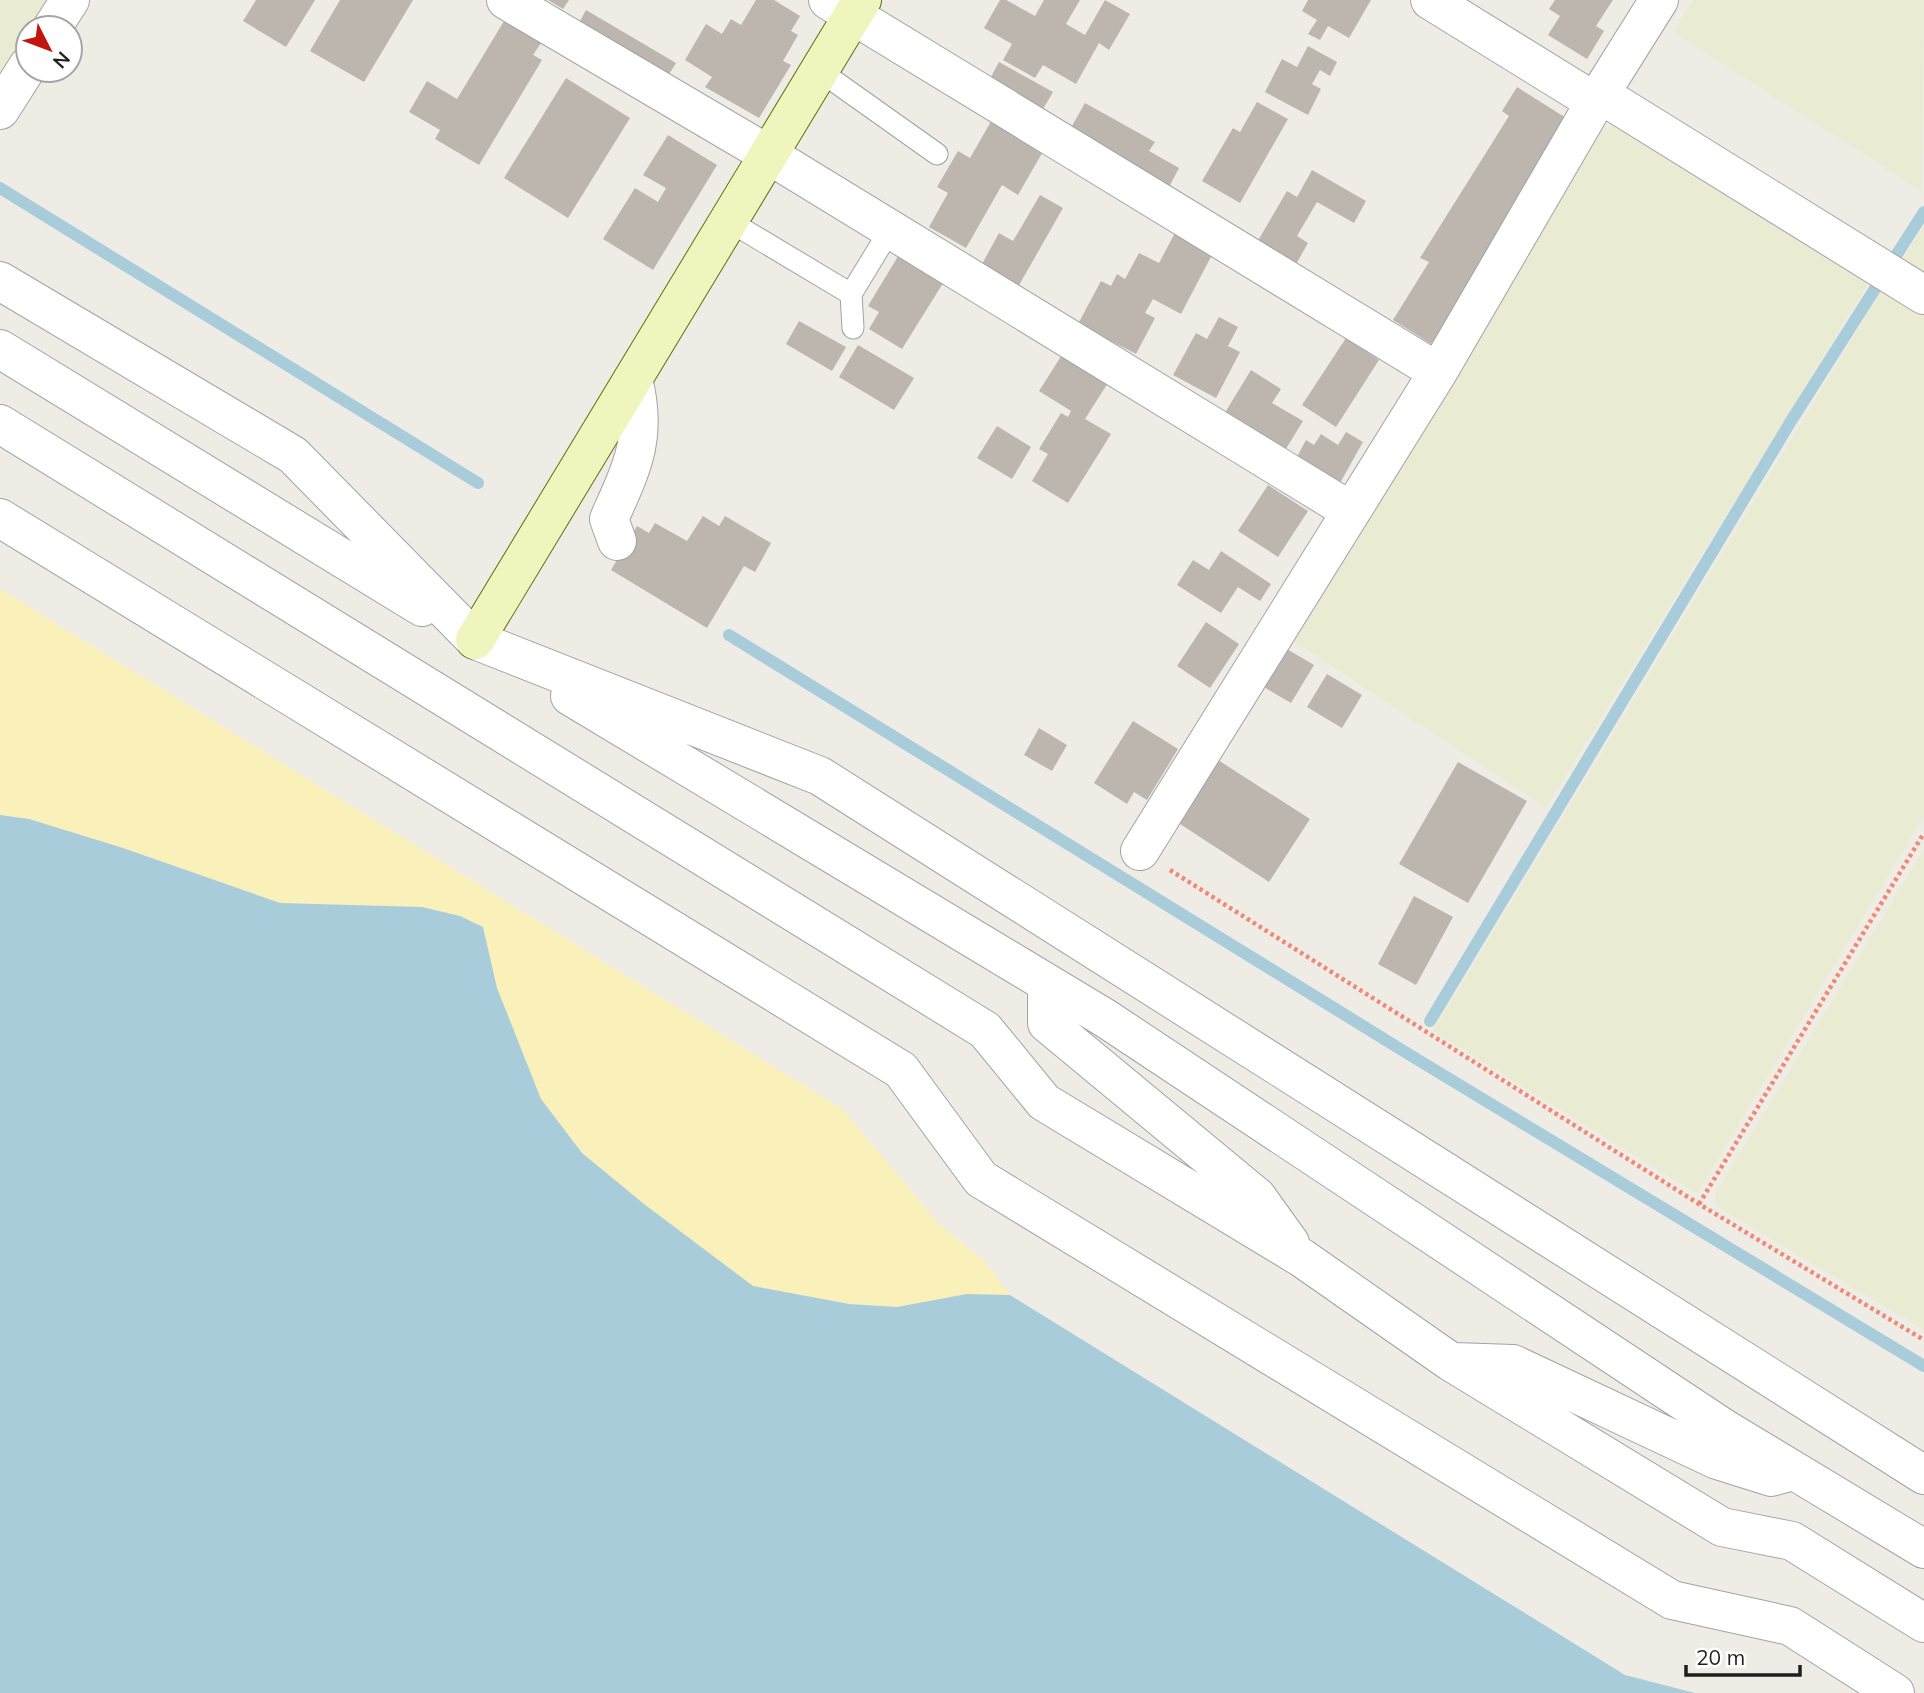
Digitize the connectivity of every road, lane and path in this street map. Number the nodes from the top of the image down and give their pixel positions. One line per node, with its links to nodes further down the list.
1 (506, 0): 10 (street)
2 (1430, 0): 7 (street)
3 (1658, 0): 7 (street)
4 (848, 5): 5 (street); 18 (street)
5 (820, 71): 9 (lane); 10 (street)
6 (17, 84): 8 (street)
7 (1597, 98): 15 (street); 18 (street)
8 (0, 110)
9 (937, 153)
10 (769, 155): 11 (street); 12 (street)
11 (729, 221): 14 (lane); 19 (street)
12 (890, 230): 14 (lane); 21 (street)
13 (0, 281): 24 (street)
14 (851, 293): 16 (lane)
15 (1924, 295)
16 (853, 328)
17 (0, 349): 24 (street)
18 (1438, 372): 21 (street)
19 (633, 379): 23 (street); 24 (street)
20 (0, 424): 29 (street)
21 (1349, 510): 26 (street)
22 (0, 518): 36 (street)
23 (617, 541)
24 (475, 640): 27 (street); 33 (street)
25 (1924, 834): 28 (path)
26 (1140, 851): 28 (path)
27 (1047, 983): 29 (street); 32 (street)
28 (1699, 1204): 30 (path)
29 (1302, 1258): 31 (street)
30 (1924, 1340)
31 (1451, 1362): 32 (street); 35 (street)
32 (1798, 1470): 34 (street)
33 (1924, 1475)
34 (1924, 1549)
35 (1924, 1623)
36 (1895, 1693)

